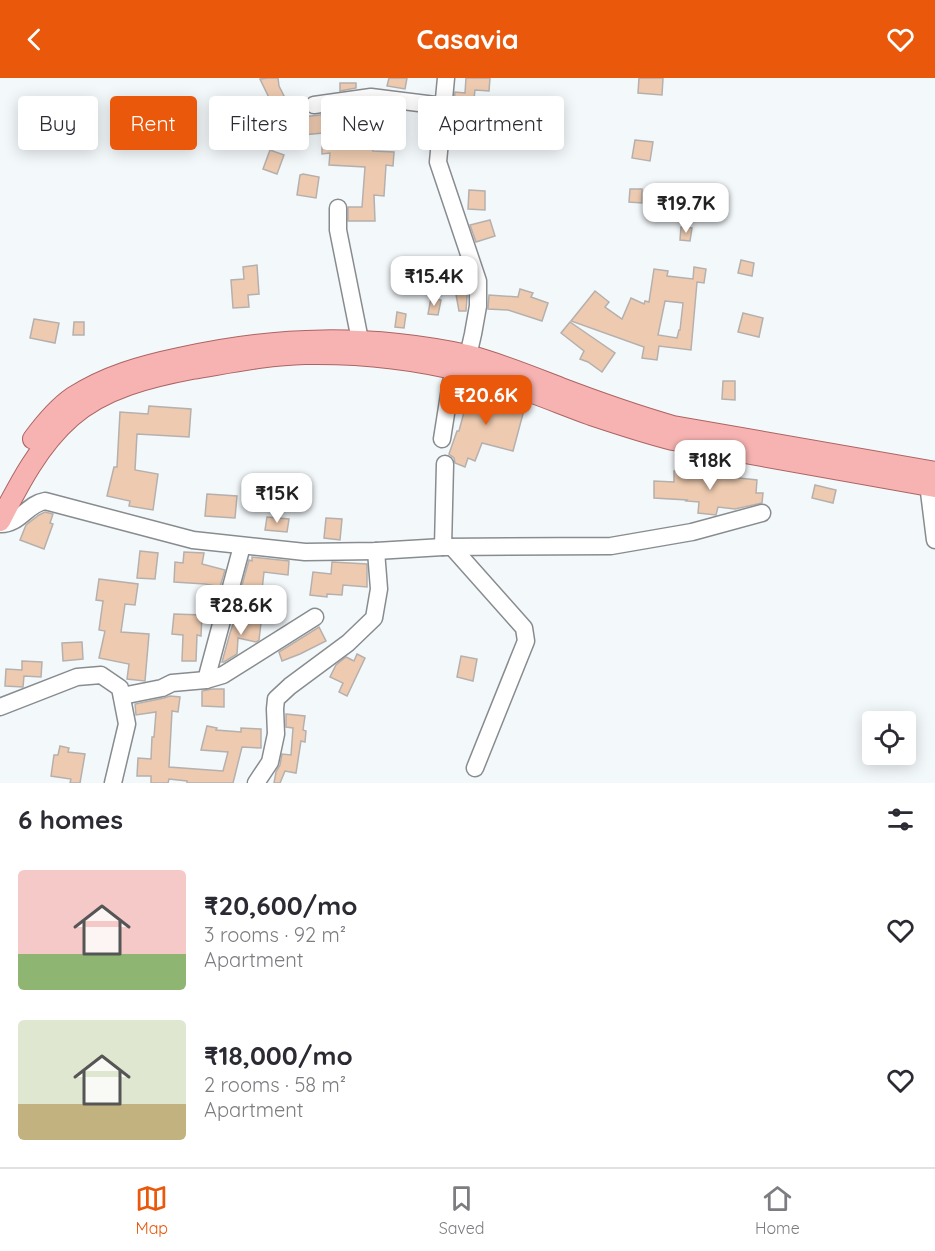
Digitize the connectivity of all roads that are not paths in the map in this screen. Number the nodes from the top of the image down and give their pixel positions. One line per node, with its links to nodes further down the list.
1 (446, 78): 2 (street)
2 (444, 96)
3 (418, 103): 4 (street)
4 (314, 105)
5 (439, 150): 8 (street)
6 (338, 208): 7 (street)
7 (360, 340): 8 (main road); 12 (main road)
8 (463, 363): 9 (street); 11 (main road); 14 (main road)
9 (442, 439)
10 (445, 464): 17 (street)
11 (931, 479): 15 (street)
12 (0, 493)
13 (762, 513): 17 (street)
14 (0, 522): 16 (street)
15 (935, 540)
16 (242, 546): 18 (street); 20 (street)
17 (447, 547): 18 (street); 23 (street)
18 (376, 551): 25 (street)
19 (315, 617): 20 (street)
20 (206, 680): 21 (street)
21 (122, 696): 22 (street); 24 (street)
22 (0, 707)
23 (475, 768)
24 (112, 783)
25 (256, 783)

